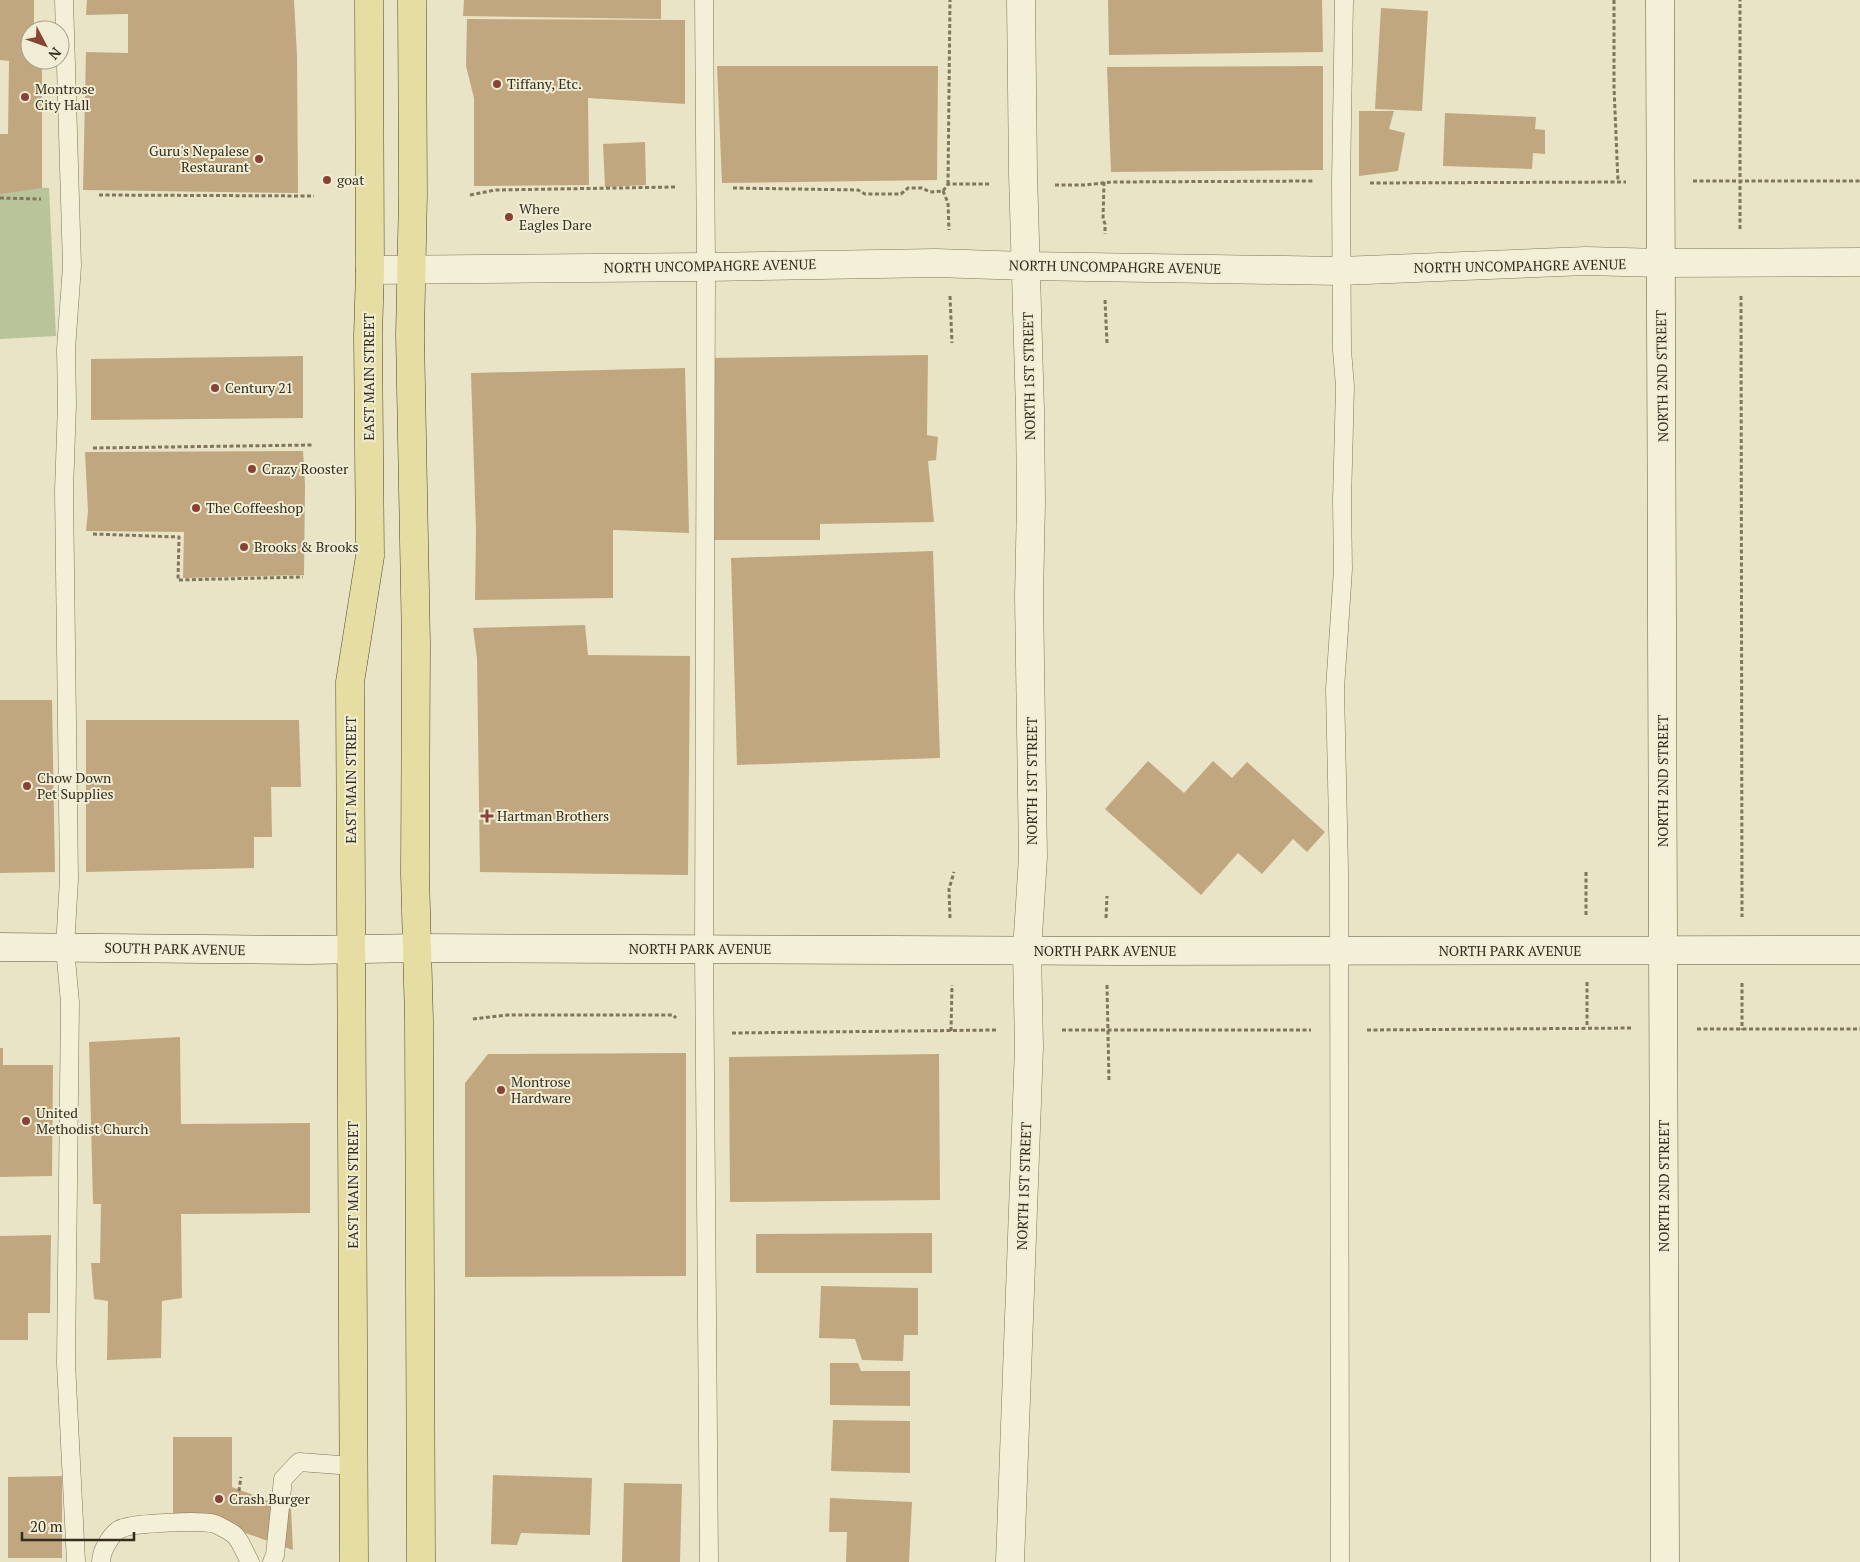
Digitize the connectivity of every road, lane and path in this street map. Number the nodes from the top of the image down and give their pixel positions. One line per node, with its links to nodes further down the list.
1 (64, 0): 22 (lane)
2 (368, 0): 28 (main road, EAST MAIN STREET)
3 (412, 0): 29 (main road)
4 (704, 0): 18 (lane)
5 (950, 0): 16 (path)
6 (1021, 0): 17 (street, NORTH 1ST STREET)
7 (1344, 0): 13 (lane)
8 (1614, 0): 14 (path)
9 (1660, 0): 11 (street, NORTH 2ND STREET)
10 (1740, 0): 15 (path)
11 (1661, 181): 14 (path); 15 (path); 24 (street, NORTH 2ND STREET)
12 (1860, 181): 15 (path)
13 (1341, 182): 14 (path); 17 (path); 30 (lane)
14 (1618, 182)
15 (1741, 182): 25 (path)
16 (948, 184): 17 (path); 18 (path)
17 (1024, 185): 26 (street, NORTH 1ST STREET)
18 (705, 187): 19 (path); 27 (lane)
19 (470, 195)
20 (314, 196): 22 (path)
21 (0, 198): 22 (path)
22 (70, 198): 32 (lane)
23 (1860, 262): 25 (street, NORTH UNCOMPAHGRE AVENUE)
24 (1661, 263): 25 (street, NORTH UNCOMPAHGRE AVENUE); 30 (street, NORTH UNCOMPAHGRE AVENUE); 46 (street, NORTH 2ND STREET)
25 (1740, 263): 43 (path)
26 (1027, 266): 27 (street, NORTH UNCOMPAHGRE AVENUE); 30 (street, NORTH UNCOMPAHGRE AVENUE); 41 (street, NORTH 1ST STREET)
27 (706, 267): 29 (street, NORTH UNCOMPAHGRE AVENUE); 40 (lane)
28 (370, 270): 29 (street, NORTH UNCOMPAHGRE AVENUE); 38 (main road, EAST MAIN STREET)
29 (412, 270): 39 (main road)
30 (1341, 271): 42 (lane)
31 (312, 445): 32 (path)
32 (65, 449): 33 (lane)
33 (65, 535): 34 (path); 37 (lane)
34 (303, 577)
35 (1107, 896): 45 (path)
36 (0, 947): 37 (street, SOUTH PARK AVENUE)
37 (65, 947): 38 (street, SOUTH PARK AVENUE); 58 (lane)
38 (351, 948): 39 (street, NORTH PARK AVENUE); 57 (main road, EAST MAIN STREET)
39 (418, 948): 40 (street, NORTH PARK AVENUE); 63 (main road)
40 (704, 949): 41 (street, NORTH PARK AVENUE); 64 (lane)
41 (1027, 950): 45 (street, NORTH PARK AVENUE); 51 (street, NORTH 1ST STREET)
42 (1339, 950): 45 (street, NORTH PARK AVENUE); 46 (street, NORTH PARK AVENUE); 53 (lane)
43 (1742, 950): 44 (street, NORTH PARK AVENUE); 46 (street, NORTH PARK AVENUE); 54 (path)
44 (1860, 950)
45 (1106, 951): 52 (path)
46 (1663, 951): 49 (street, NORTH 2ND STREET)
47 (473, 1019): 48 (path)
48 (679, 1021)
49 (1663, 1028): 53 (path); 54 (path); 67 (street, NORTH 2ND STREET)
50 (1860, 1029): 54 (path)
51 (1028, 1030): 52 (path); 55 (path); 65 (street, NORTH 1ST STREET)
52 (1108, 1030): 53 (path); 56 (path)
53 (1340, 1030): 66 (lane)
54 (1742, 1030)
55 (728, 1033)
56 (1109, 1082)
57 (354, 1466): 61 (lane); 62 (main road, EAST MAIN STREET)
58 (76, 1562)
59 (101, 1562): 60 (lane)
60 (250, 1562)
61 (272, 1562)
62 (354, 1562)
63 (421, 1562)
64 (709, 1562)
65 (1010, 1562)
66 (1340, 1562)
67 (1665, 1562)

